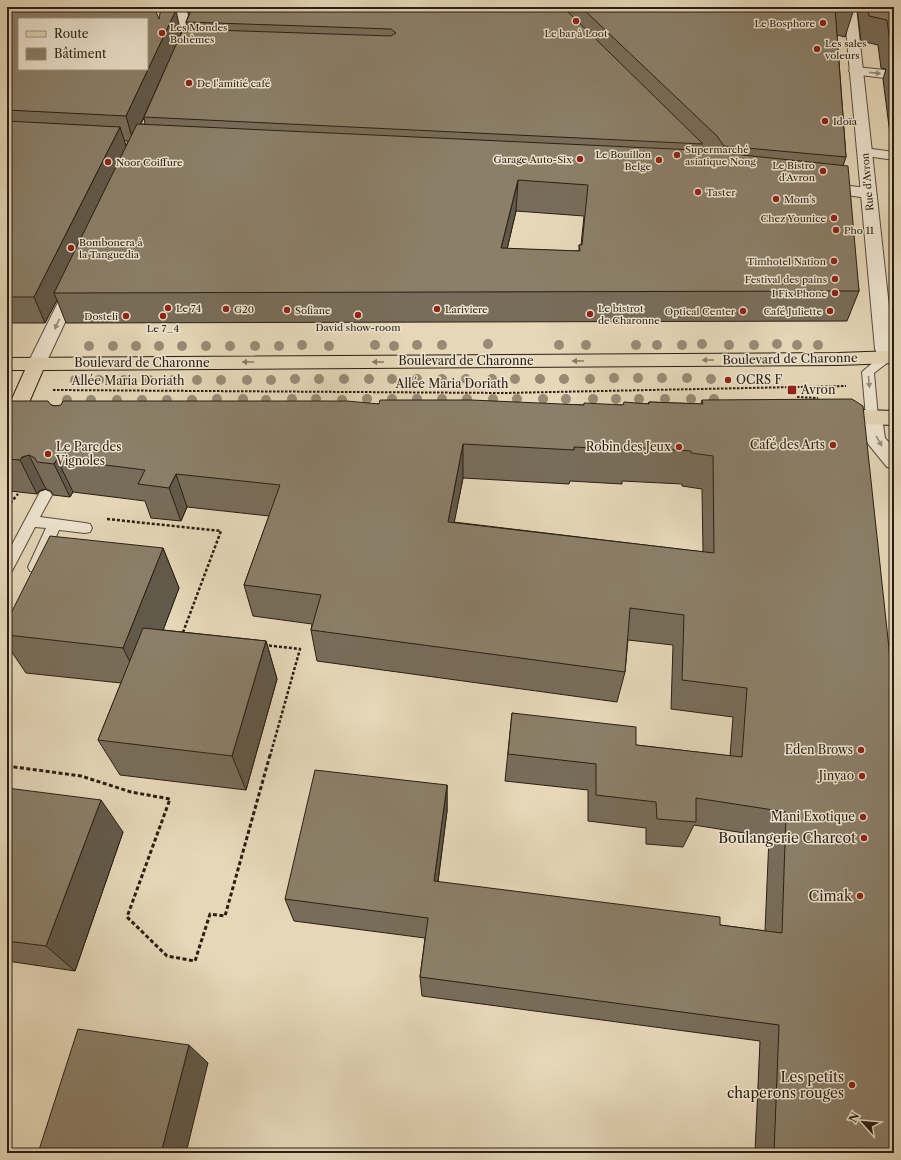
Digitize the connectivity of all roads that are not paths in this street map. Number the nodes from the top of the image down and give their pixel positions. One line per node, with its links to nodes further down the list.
1 (179, 7): 3 (street)
2 (850, 7): 4 (street, Rue d'Avron)
3 (172, 71)
4 (856, 71): 5 (street, one-way to 5); 6 (street, Rue d'Avron)
5 (894, 75)
6 (865, 152): 7 (street); 9 (street, Rue d'Avron)
7 (894, 156)
8 (809, 187): 9 (street)
9 (868, 193): 11 (street, Rue d'Avron)
10 (80, 274): 12 (street, one-way to 12)
11 (891, 357): 12 (main road, Boulevard de Charonne, one-way to 12); 17 (lane, one-way to 17)
12 (38, 363): 13 (main road, Boulevard de Charonne); 15 (main road)
13 (7, 364)
14 (818, 407): 17 (main road)
15 (10, 416): 16 (main road)
16 (34, 416)
17 (872, 417): 18 (main road); 19 (street, one-way to 19)
18 (894, 418)
19 (894, 462)
20 (45, 495): 21 (lane)
21 (31, 522): 22 (lane); 24 (lane)
22 (55, 524): 23 (lane); 25 (lane)
23 (85, 528)
24 (7, 567)
25 (30, 580)

